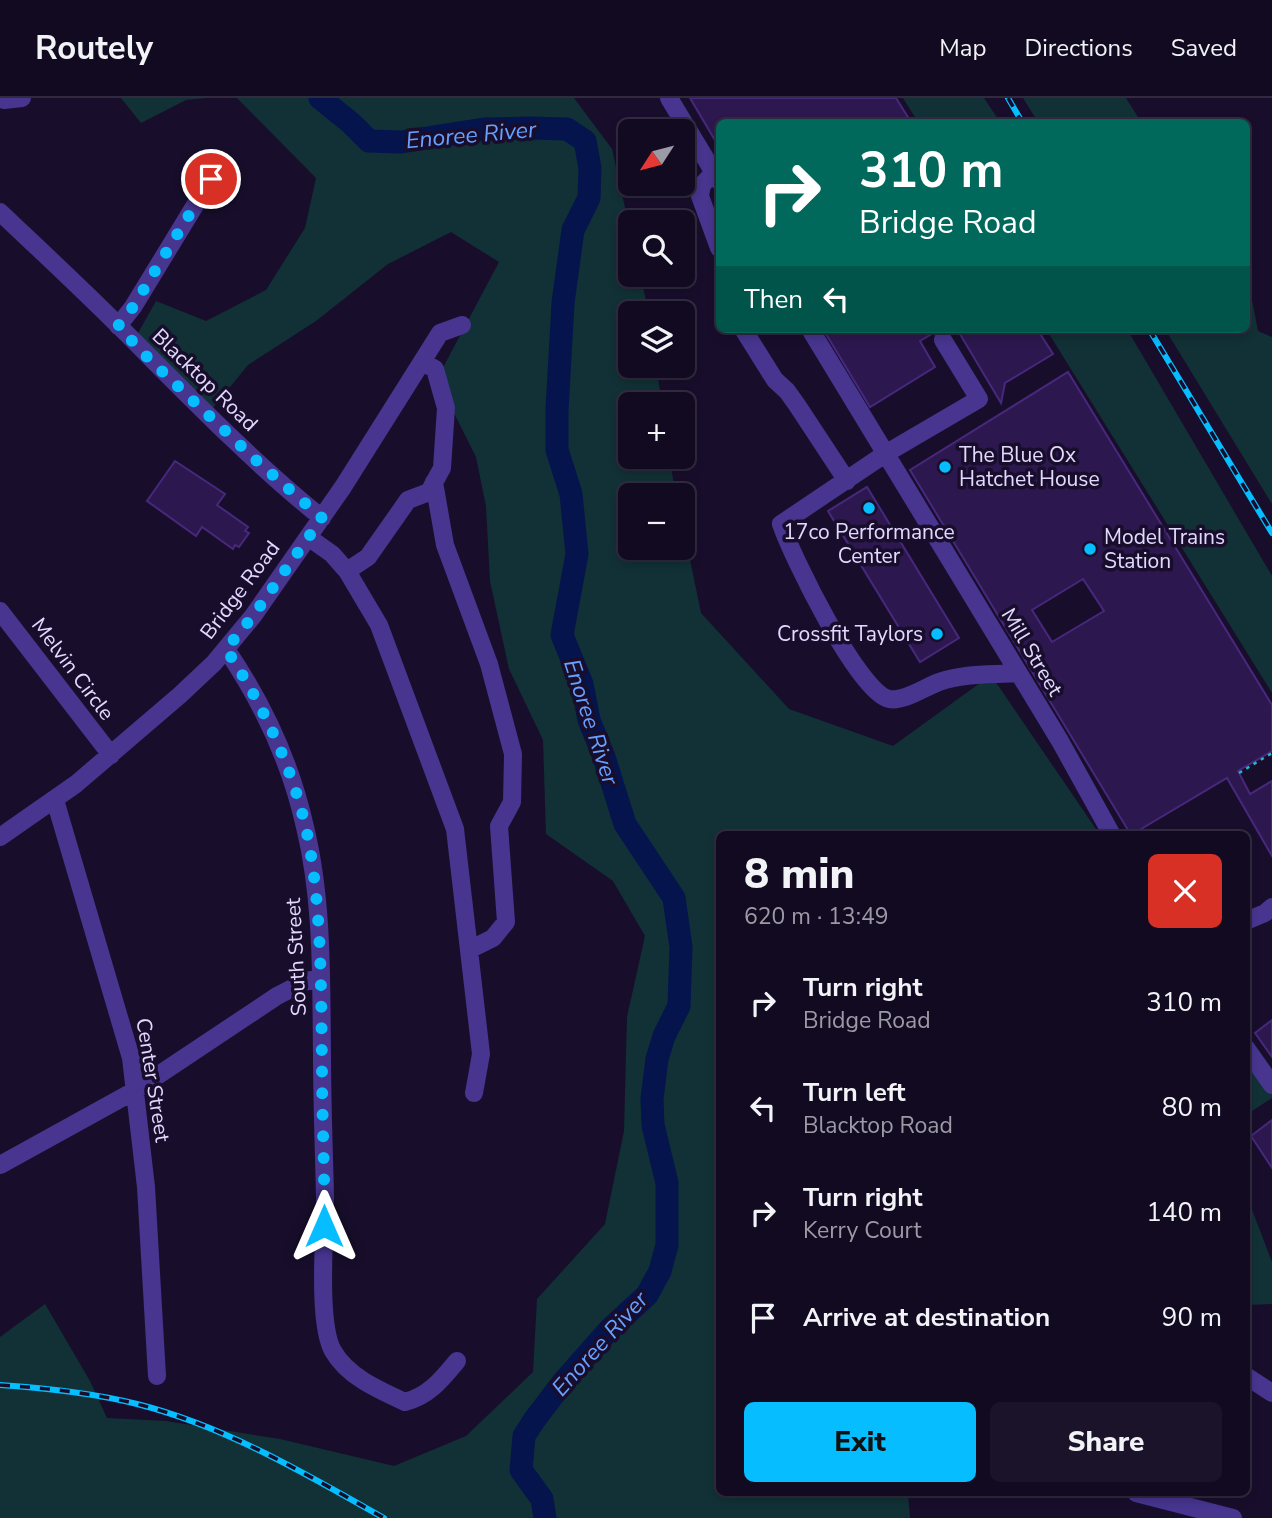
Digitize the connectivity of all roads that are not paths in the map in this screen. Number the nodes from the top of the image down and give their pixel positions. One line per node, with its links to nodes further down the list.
1 (2, 98): 2 (street)
2 (22, 98)
3 (669, 98): 4 (street)
4 (716, 174)
5 (716, 177): 8 (street)
6 (211, 179): 10 (street)
7 (4, 222): 10 (street, Blacktop Road)
8 (716, 240)
9 (461, 325): 14 (street, Bridge Road)
10 (118, 326): 18 (street, Blacktop Road)
11 (746, 333): 16 (street)
12 (812, 333): 15 (street, Mill Street)
13 (943, 340): 15 (street)
14 (422, 362): 17 (street); 18 (street, Bridge Road)
15 (886, 454): 16 (street); 23 (street, Mill Street)
16 (847, 481): 23 (street)
17 (434, 482): 20 (street); 30 (street)
18 (322, 518): 19 (street, Bridge Road)
19 (308, 537): 20 (street); 22 (street, Bridge Road)
20 (347, 571): 30 (street)
21 (0, 611): 24 (street, Melvin Circle)
22 (226, 649): 24 (street, Bridge Road); 31 (street, South Street)
23 (1018, 673): 26 (street, Mill Street)
24 (111, 755): 25 (street, Bridge Road)
25 (55, 800): 27 (street, Bridge Road); 34 (street, Center Street)
26 (1110, 831)
27 (0, 837)
28 (1272, 907): 29 (street)
29 (1250, 920)
30 (469, 950): 35 (street)
31 (321, 977): 34 (street); 37 (street, South Street)
32 (1250, 1054): 33 (street)
33 (1272, 1085)
34 (136, 1090): 36 (street); 38 (street, Center Street)
35 (474, 1093)
36 (0, 1165)
37 (457, 1361)
38 (157, 1376)
39 (1250, 1379): 40 (street)
40 (1272, 1393)
41 (1148, 1496): 42 (street)
42 (1233, 1518)

